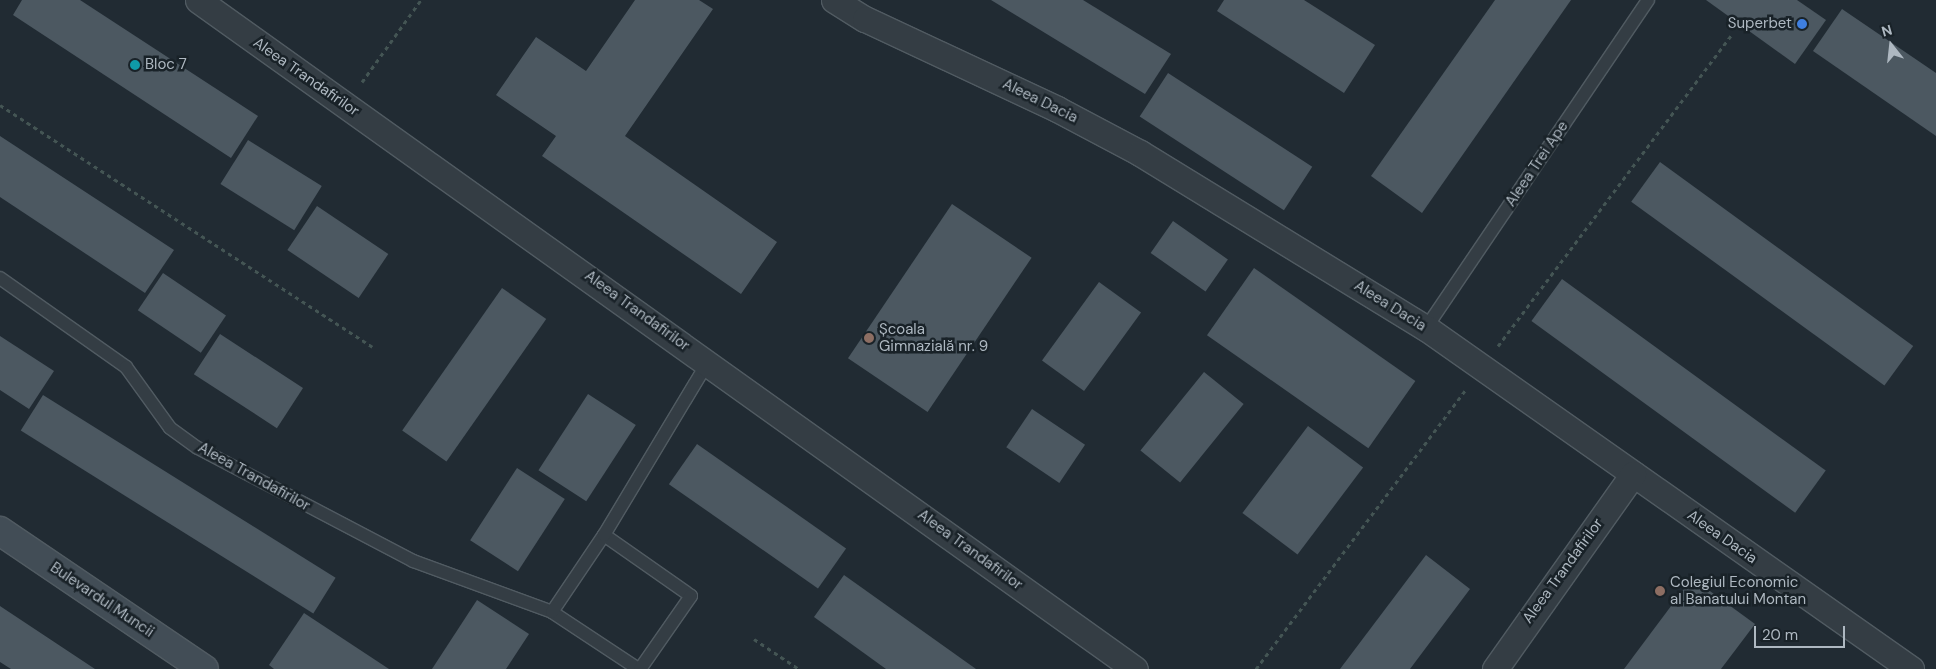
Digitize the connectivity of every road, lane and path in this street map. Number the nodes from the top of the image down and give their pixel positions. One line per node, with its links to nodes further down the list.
1 (198, 0): 6 (street, Aleea Trandafirilor)
2 (420, 0): 6 (path)
3 (834, 0): 8 (street, Aleea Dacia)
4 (1648, 0): 8 (lane, Aleea Trei Ape)
5 (0, 105): 9 (path)
6 (345, 105): 10 (street, Aleea Trandafirilor)
7 (0, 278): 14 (lane, Aleea Trandafirilor)
8 (1426, 328): 11 (street, Aleea Dacia)
9 (372, 347)
10 (708, 362): 13 (lane); 19 (street, Aleea Trandafirilor)
11 (1633, 474): 20 (street, Aleea Trandafirilor); 21 (street, Aleea Dacia)
12 (0, 531): 16 (street, Bulevardul Muncii)
13 (604, 536): 14 (lane); 17 (lane, Aleea Trandafirilor)
14 (552, 612): 17 (lane, Aleea Trandafirilor)
15 (754, 638): 18 (path)
16 (204, 669)
17 (639, 669)
18 (798, 669)
19 (1135, 669)
20 (1494, 669)
21 (1911, 669)

